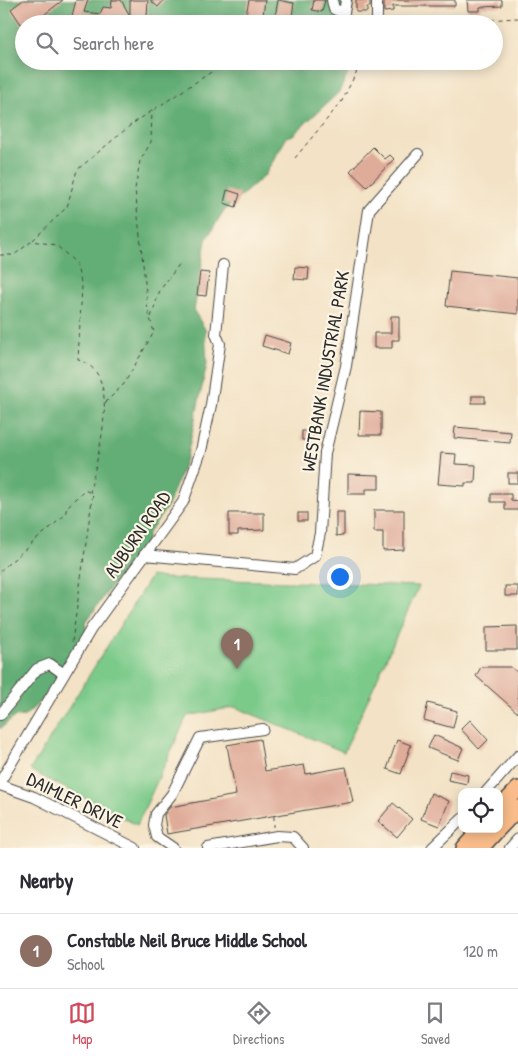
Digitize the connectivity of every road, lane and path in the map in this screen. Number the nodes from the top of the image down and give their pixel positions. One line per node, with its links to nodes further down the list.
1 (332, 0): 2 (street)
2 (346, 0)
3 (377, 0): 4 (street)
4 (377, 15)
5 (518, 18): 6 (path)
6 (503, 19)
7 (214, 70): 9 (path)
8 (357, 70): 11 (path)
9 (152, 110): 12 (path); 16 (path)
10 (418, 154): 19 (street, WESTBANK INDUSTRIAL PARK)
11 (295, 158)
12 (32, 241): 13 (path); 17 (path)
13 (0, 255)
14 (181, 262): 16 (path)
15 (223, 265): 19 (street, AUBURN ROAD)
16 (150, 318): 17 (path)
17 (105, 403): 18 (path)
18 (90, 492): 20 (path); 21 (path)
19 (144, 555): 21 (street, AUBURN ROAD)
20 (0, 571)
21 (70, 663): 22 (street, AUBURN ROAD)
22 (64, 674): 23 (street); 26 (street, AUBURN ROAD)
23 (0, 715)
24 (263, 729): 37 (street)
25 (518, 756): 27 (street)
26 (0, 784): 36 (street, DAIMLER DRIVE)
27 (490, 788)
28 (518, 789): 29 (highway)
29 (503, 805)
30 (518, 808): 32 (highway)
31 (458, 823): 40 (street)
32 (503, 825)
33 (477, 833): 41 (highway)
34 (495, 833): 42 (highway)
35 (518, 839): 43 (street)
36 (135, 848)
37 (173, 848)
38 (208, 848): 39 (street)
39 (303, 848)
40 (432, 848)
41 (464, 848)
42 (481, 848)
43 (510, 848)

